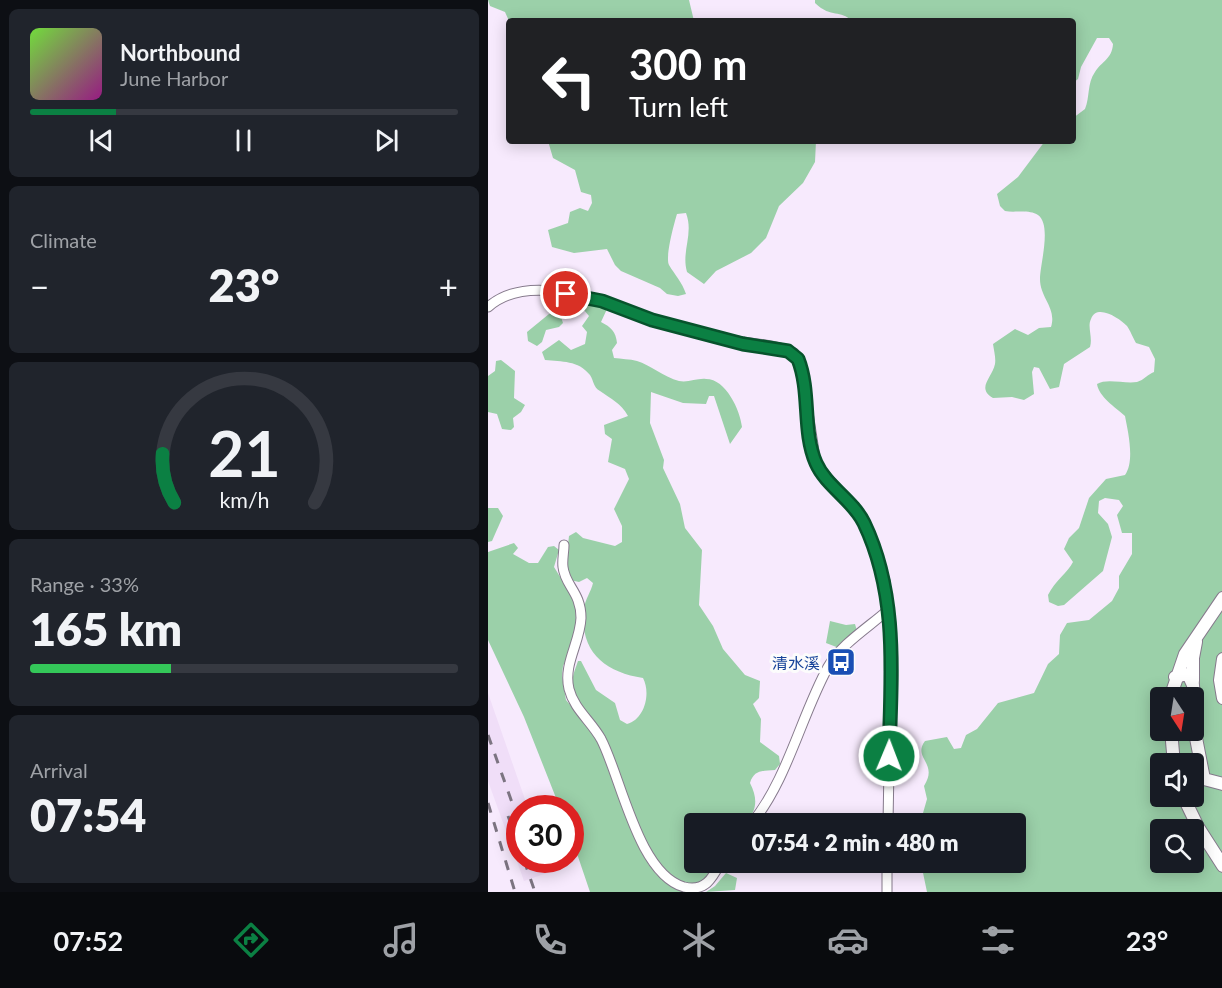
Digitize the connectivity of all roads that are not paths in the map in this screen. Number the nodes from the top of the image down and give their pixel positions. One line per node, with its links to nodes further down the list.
1 (488, 308): 4 (street)
2 (564, 544): 16 (street)
3 (1223, 598): 5 (main road)
4 (888, 610): 13 (street); 14 (street)
5 (1198, 632): 7 (main road); 8 (main road)
6 (1223, 659): 10 (main road)
7 (1175, 677): 8 (main road); 9 (main road)
8 (1193, 685): 11 (main road)
9 (1173, 687)
10 (1223, 698)
11 (1223, 784)
12 (1189, 807): 15 (main road)
13 (758, 813)
14 (888, 813)
15 (1223, 866)
16 (716, 873)
17 (887, 873): 18 (street)
18 (887, 892)

